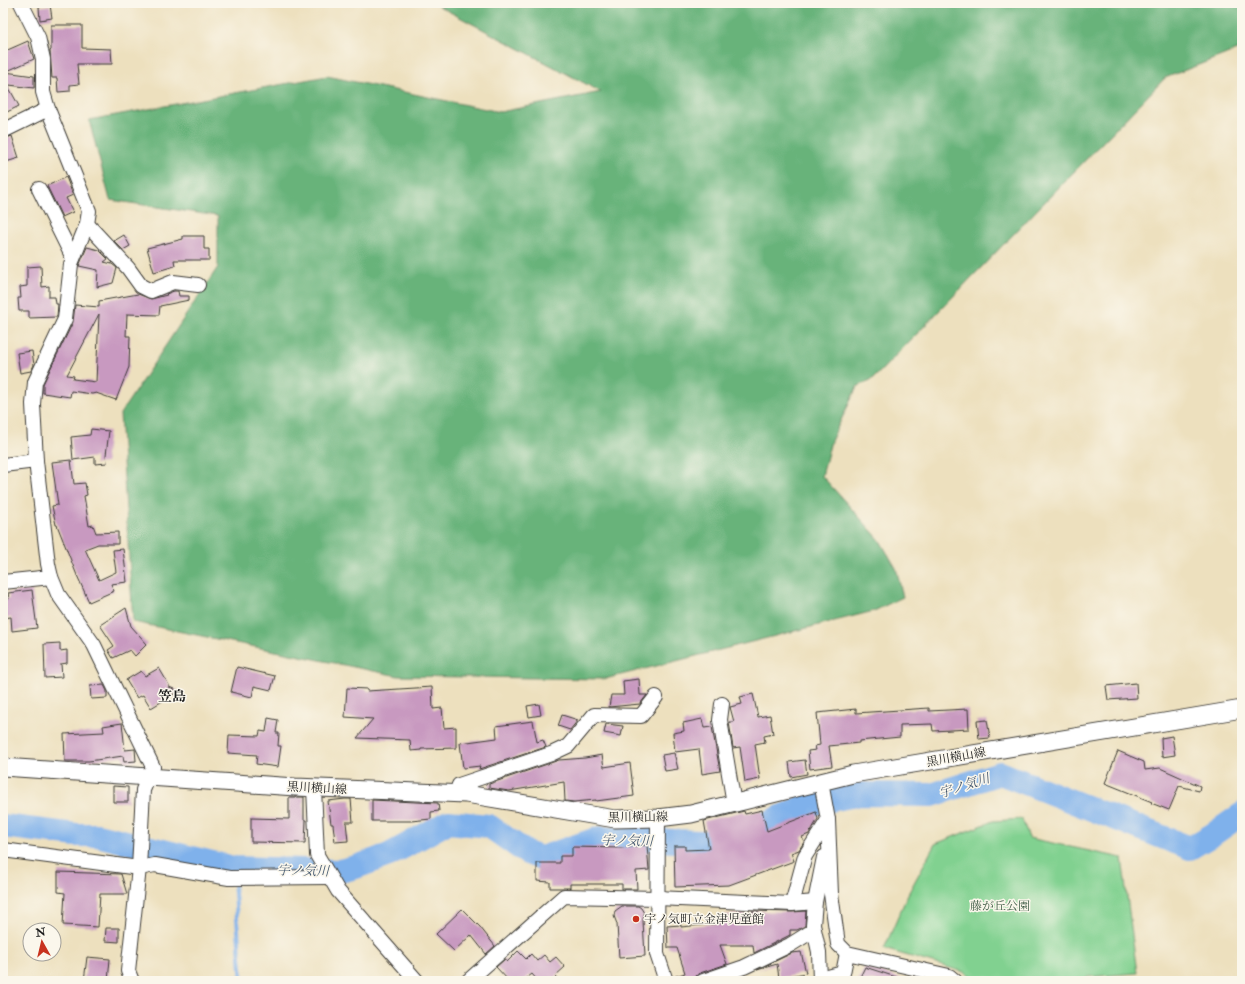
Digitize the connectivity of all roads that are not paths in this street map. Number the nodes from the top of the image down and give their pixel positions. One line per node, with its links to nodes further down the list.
1 (21, 3): 2 (street)
2 (48, 109): 3 (street); 5 (street)
3 (3, 131)
4 (38, 189): 6 (street)
5 (87, 224): 6 (street); 7 (street)
6 (73, 258): 8 (street)
7 (198, 285)
8 (36, 461): 9 (street); 10 (street)
9 (3, 464)
10 (51, 577): 11 (street); 16 (street)
11 (3, 582)
12 (656, 697): 19 (street)
13 (722, 704): 20 (street)
14 (1242, 709): 17 (main road, 黒川横山線)
15 (3, 767): 16 (main road, 黒川横山線)
16 (149, 776): 18 (main road, 黒川横山線); 25 (street)
17 (821, 786): 20 (main road, 黒川横山線); 21 (street)
18 (314, 788): 19 (main road, 黒川横山線); 26 (street)
19 (456, 794): 22 (main road, 黒川横山線)
20 (734, 804): 22 (main road, 黒川横山線)
21 (826, 814): 23 (street); 29 (street)
22 (658, 831): 27 (street)
23 (828, 837): 28 (street); 31 (street)
24 (3, 850): 25 (street)
25 (139, 862): 26 (street); 34 (street)
26 (328, 876): 35 (street)
27 (657, 898): 29 (street); 36 (street); 37 (street)
28 (815, 902): 29 (street); 30 (street)
29 (792, 904)
30 (814, 930): 33 (street); 38 (street)
31 (847, 952): 32 (street); 39 (street)
32 (847, 977): 33 (street)
33 (820, 980)
34 (132, 981)
35 (417, 981)
36 (468, 981)
37 (666, 981)
38 (703, 981)
39 (955, 981)

